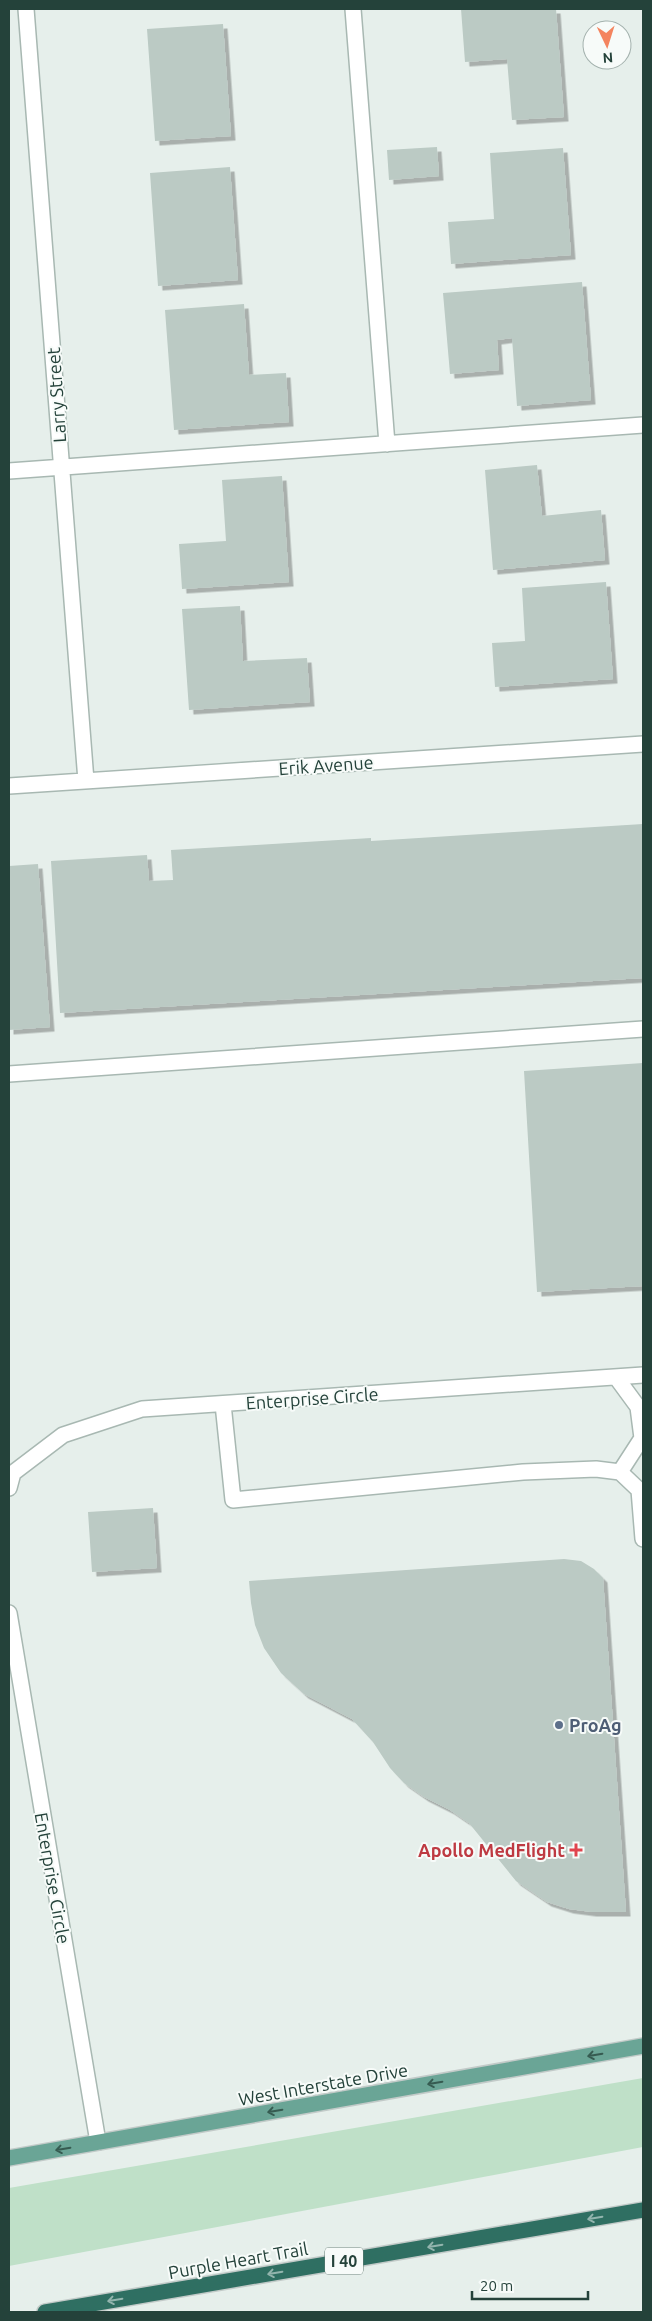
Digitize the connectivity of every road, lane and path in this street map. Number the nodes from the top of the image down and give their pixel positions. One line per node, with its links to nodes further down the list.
1 (26, 9): 5 (street, Larry Street)
2 (353, 9): 4 (street)
3 (643, 425): 4 (street)
4 (387, 444): 5 (street)
5 (62, 468): 6 (street); 8 (street, Larry Street)
6 (9, 472)
7 (643, 744): 8 (street, Erik Avenue)
8 (86, 781): 9 (street, Erik Avenue)
9 (9, 786)
10 (643, 1029): 11 (street)
11 (9, 1074)
12 (643, 1375): 13 (street, Enterprise Circle)
13 (616, 1377): 14 (street, Enterprise Circle); 15 (street)
14 (223, 1404): 15 (street); 16 (street, Enterprise Circle)
15 (620, 1472): 17 (street)
16 (10, 1477)
17 (643, 1539)
18 (9, 1613): 20 (street, Enterprise Circle)
19 (643, 2046): 20 (main road, West Interstate Drive, one-way to 20)
20 (98, 2142): 21 (main road, West Interstate Drive, one-way to 21)
21 (9, 2158)
22 (643, 2210): 23 (highway, Purple Heart Trail / I 40, one-way to 23)
23 (45, 2312)

